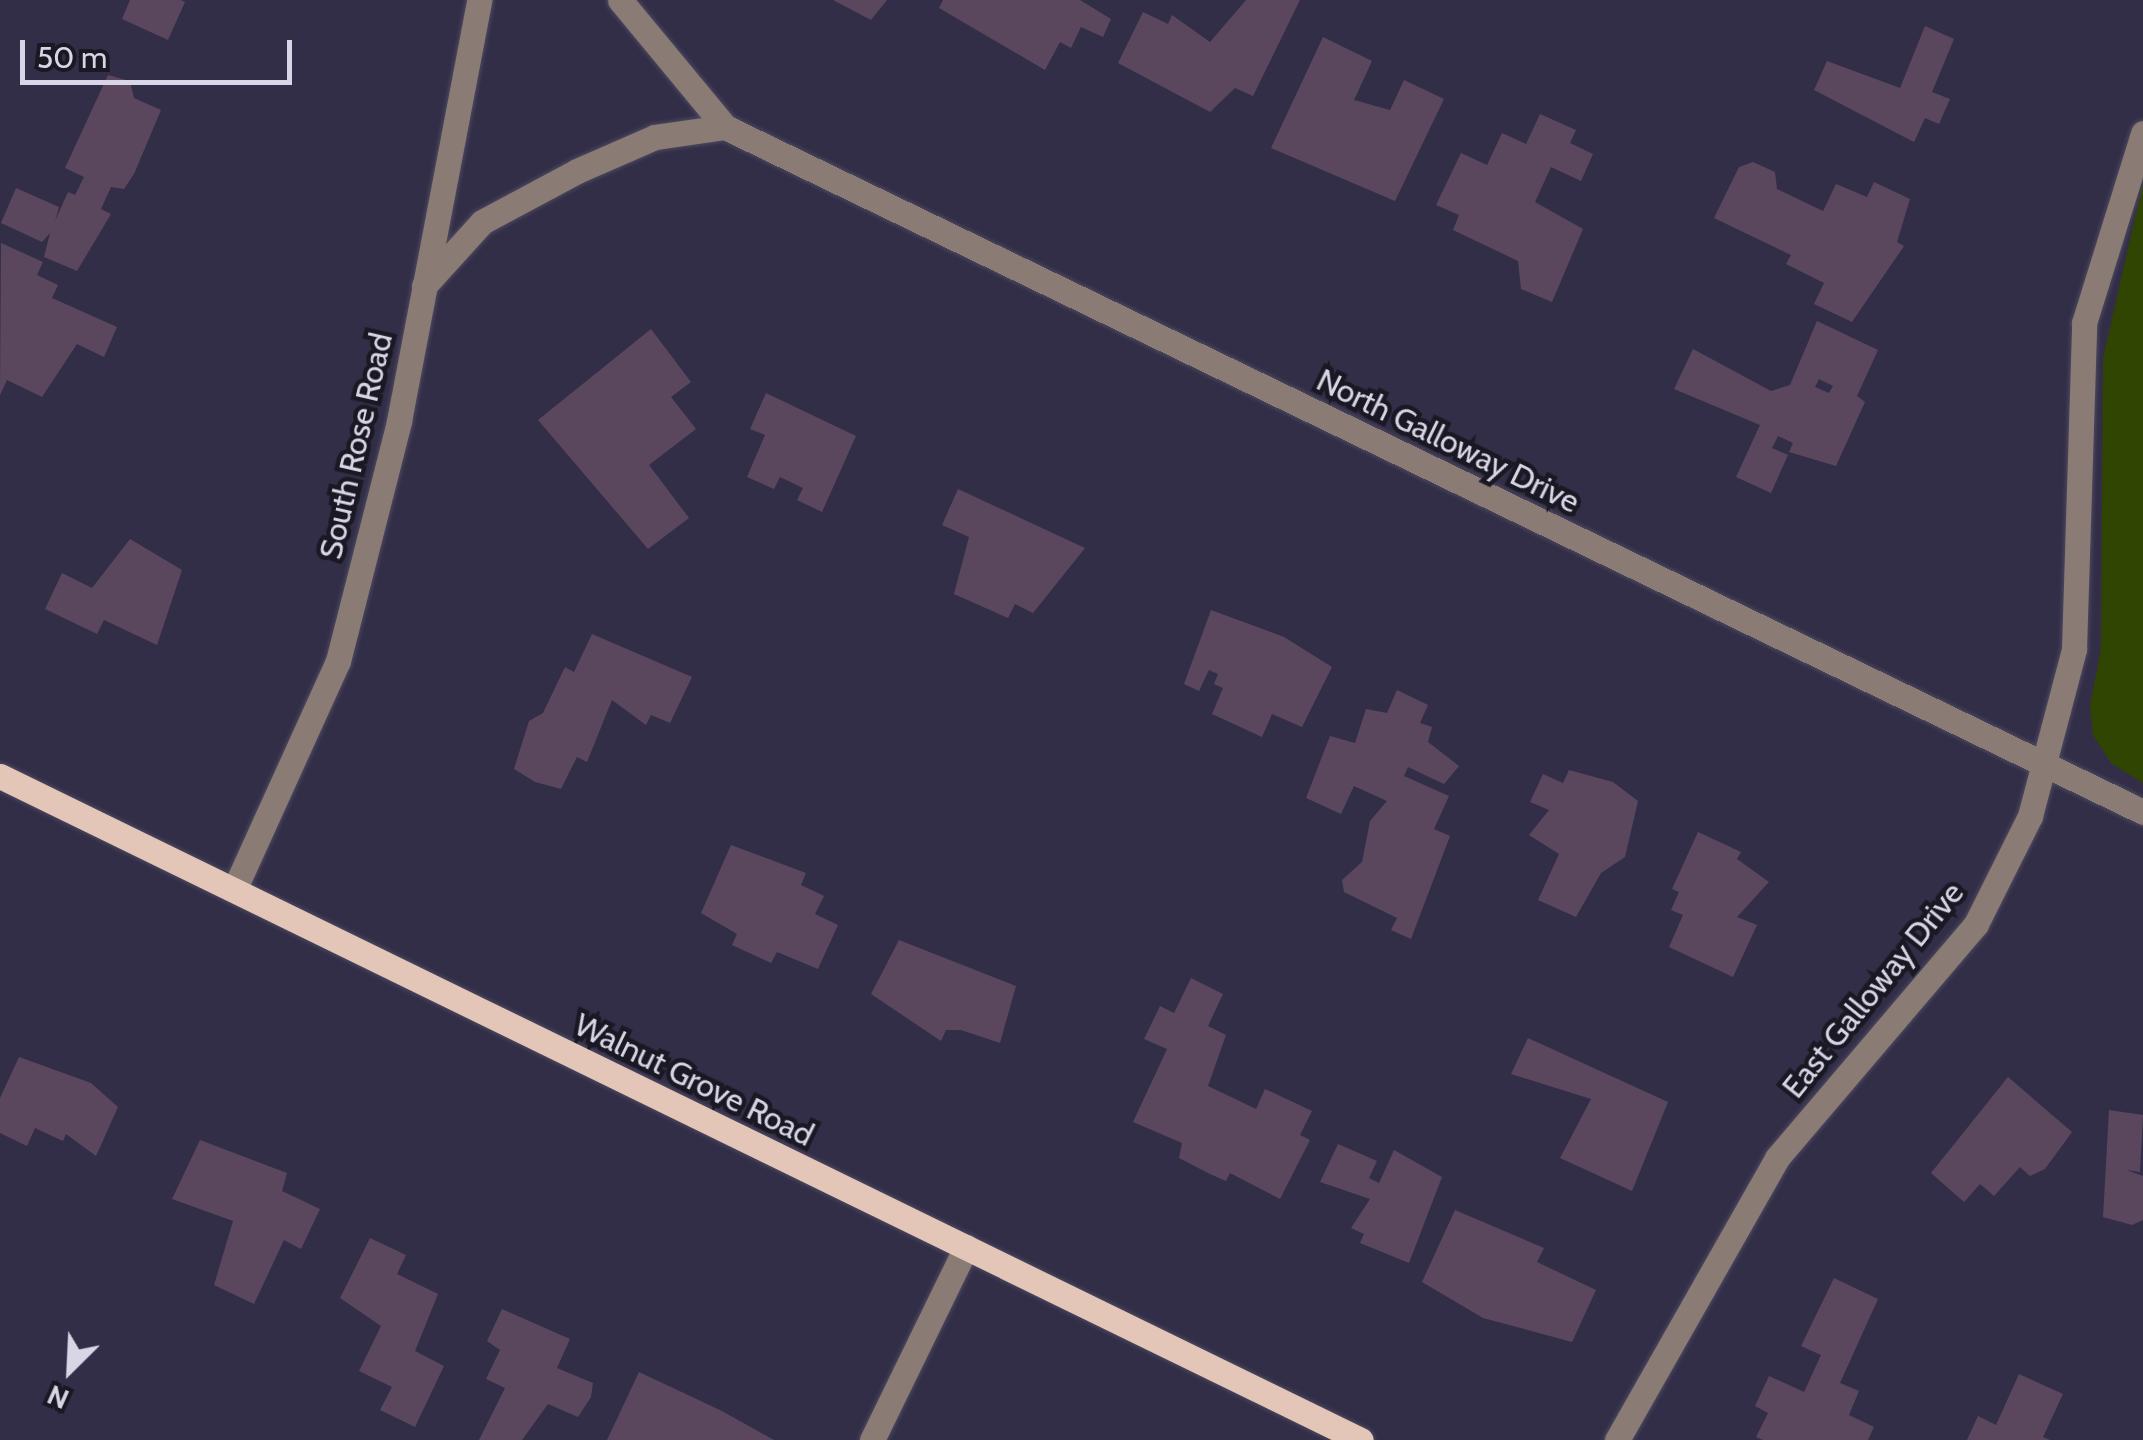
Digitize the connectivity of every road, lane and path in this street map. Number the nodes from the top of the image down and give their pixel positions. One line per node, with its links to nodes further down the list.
1 (479, 0): 5 (street, South Rose Road)
2 (620, 0): 3 (street, North Galloway Drive)
3 (724, 127): 5 (street); 6 (street, North Galloway Drive)
4 (2143, 133): 6 (street, East Galloway Drive)
5 (424, 286): 9 (street, South Rose Road)
6 (2043, 766): 8 (street, North Galloway Drive); 13 (street, East Galloway Drive)
7 (0, 776): 9 (main road, Walnut Grove Road)
8 (2143, 812)
9 (235, 888): 10 (main road, Walnut Grove Road)
10 (966, 1248): 11 (street); 12 (main road, Walnut Grove Road)
11 (872, 1440)
12 (1361, 1440)
13 (1617, 1440)

